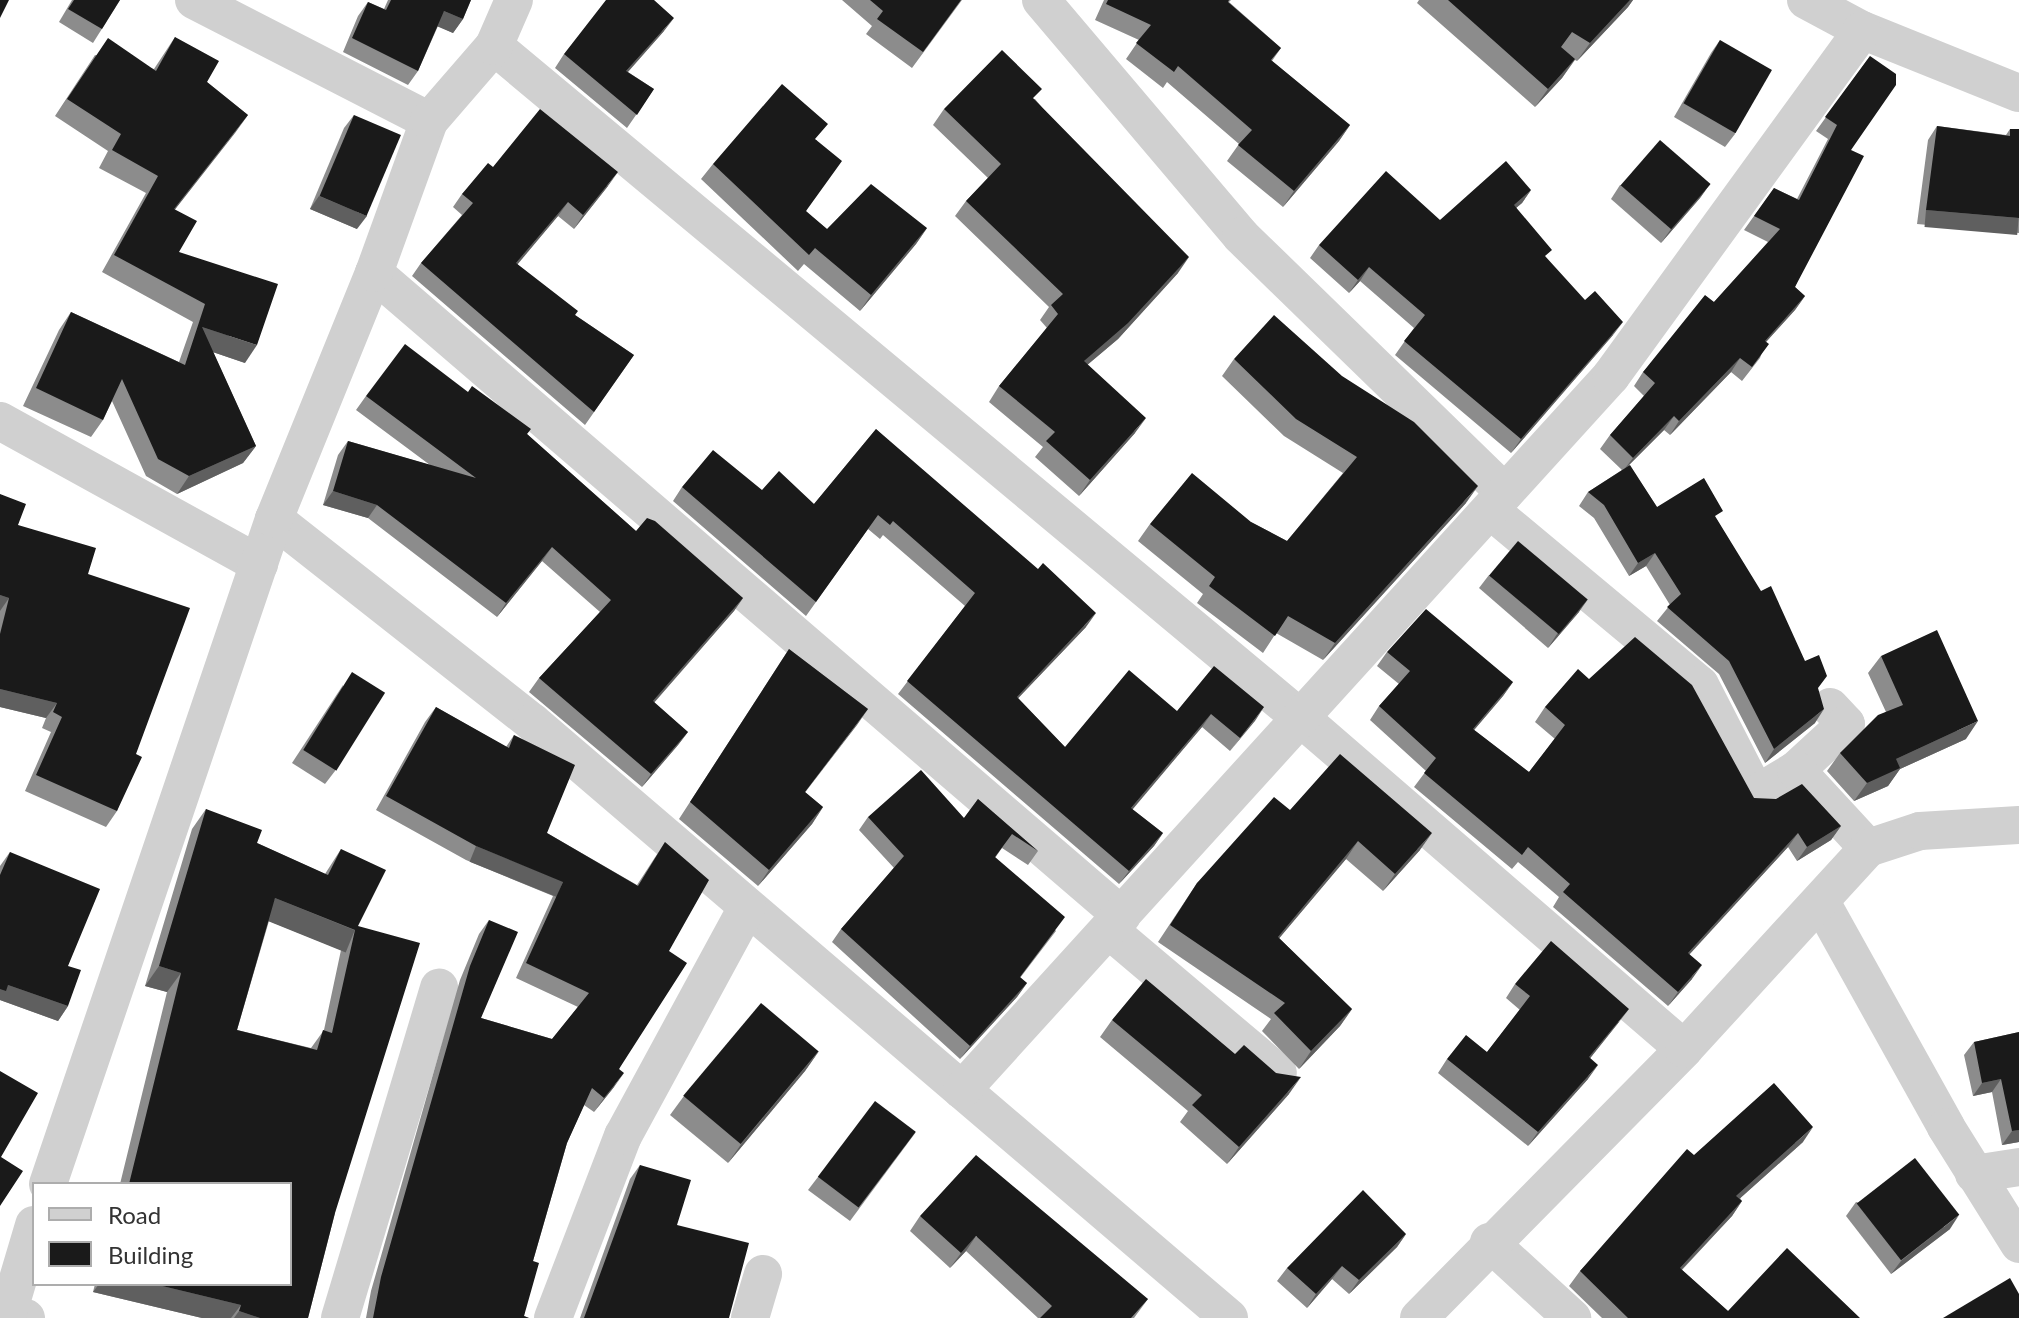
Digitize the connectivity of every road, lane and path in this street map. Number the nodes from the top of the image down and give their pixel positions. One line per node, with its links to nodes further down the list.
1 (194, 0): 8 (street)
2 (514, 0): 6 (street)
3 (1041, 0): 11 (street)
4 (1806, 0): 5 (street)
5 (1862, 30): 7 (street); 11 (street)
6 (494, 46): 8 (street); 15 (street)
7 (2019, 93)
8 (429, 121): 9 (street)
9 (374, 273): 12 (street); 21 (street)
10 (0, 421): 13 (street)
11 (1498, 502): 15 (street); 16 (street)
12 (274, 519): 13 (street); 20 (street)
13 (259, 564): 28 (street)
14 (1830, 707): 16 (street)
15 (1303, 720): 21 (street); 23 (street)
16 (1796, 770): 18 (street)
17 (2019, 825): 18 (street)
18 (1868, 848): 19 (street)
19 (1821, 902): 23 (street); 27 (street)
20 (747, 908): 25 (street); 36 (street)
21 (1115, 923): 24 (street); 25 (street)
22 (439, 987): 35 (street)
23 (1684, 1049): 30 (street)
24 (1278, 1073)
25 (962, 1090): 38 (street)
26 (2019, 1167): 27 (street)
27 (1974, 1174): 31 (street)
28 (49, 1182)
29 (32, 1228): 32 (street)
30 (1489, 1242): 39 (street); 40 (street)
31 (2019, 1244)
32 (10, 1260): 34 (street)
33 (763, 1274): 37 (street)
34 (13, 1316)
35 (340, 1318)
36 (553, 1318)
37 (750, 1318)
38 (1229, 1318)
39 (1419, 1318)
40 (1572, 1318)

